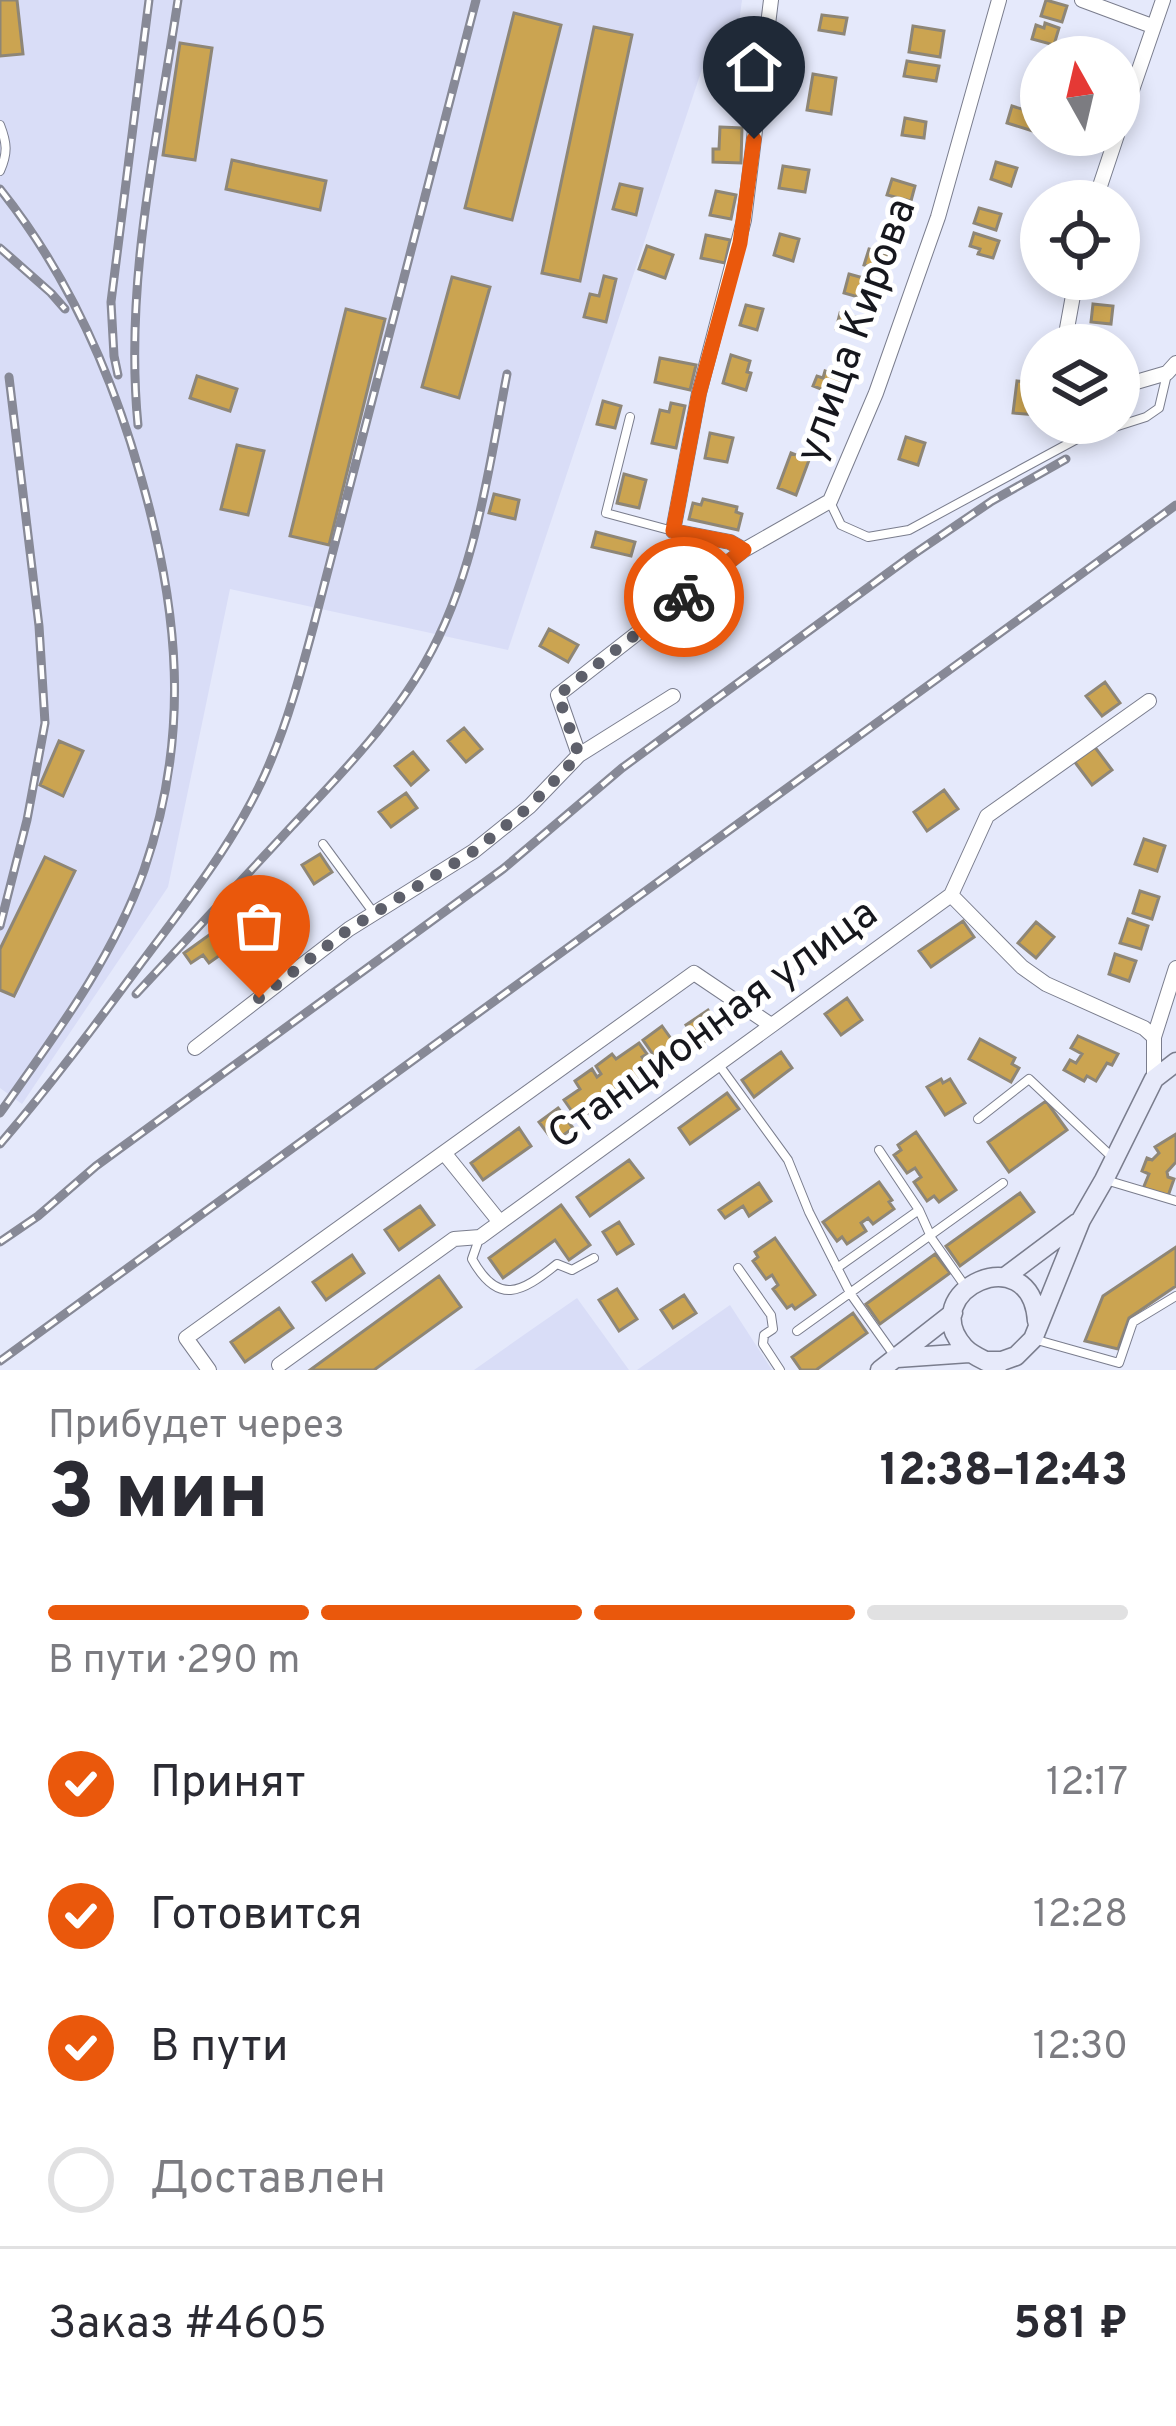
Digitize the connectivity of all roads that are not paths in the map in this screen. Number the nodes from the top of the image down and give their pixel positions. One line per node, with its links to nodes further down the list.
1 (772, 0): 13 (street)
2 (999, 0): 12 (street, улица Кирова)
3 (1082, 0): 5 (street)
4 (1163, 0): 5 (street)
5 (1153, 26): 6 (street)
6 (1140, 65)
7 (0, 125): 8 (lane)
8 (0, 171)
9 (1172, 368): 10 (street); 12 (lane)
10 (1140, 379)
11 (630, 417): 13 (lane)
12 (830, 501): 14 (street, улица Кирова)
13 (673, 531): 14 (street)
14 (744, 550): 17 (street, улица Кирова)
15 (673, 696): 17 (street)
16 (1149, 701): 19 (street)
17 (579, 755): 20 (street)
18 (323, 844): 20 (lane)
19 (951, 895): 22 (street, Станционная улица); 23 (street)
20 (374, 914): 24 (street)
21 (1176, 968): 23 (street)
22 (771, 1025): 26 (street, Станционная улица); 30 (street)
23 (1154, 1037): 27 (street)
24 (195, 1048)
25 (1176, 1062): 27 (street)
26 (719, 1065): 37 (street, Станционная улица); 42 (lane)
27 (1154, 1079): 31 (street)
28 (978, 1119): 31 (lane)
29 (879, 1150): 35 (lane)
30 (445, 1154): 37 (street); 53 (street)
31 (1114, 1159): 32 (street)
32 (1104, 1180): 34 (lane); 36 (street)
33 (1003, 1183): 38 (lane)
34 (1175, 1198)
35 (919, 1210): 38 (lane); 42 (lane)
36 (1081, 1220): 43 (street); 49 (street)
37 (499, 1221): 39 (street, Станционная улица)
38 (930, 1235): 44 (lane); 45 (lane)
39 (480, 1237): 40 (lane); 52 (street, Станционная улица)
40 (594, 1258)
41 (738, 1268): 54 (lane)
42 (837, 1268): 45 (lane)
43 (1005, 1277): 44 (street); 49 (street)
44 (966, 1288): 47 (street)
45 (850, 1293): 48 (lane); 50 (lane)
46 (1176, 1296): 49 (lane)
47 (953, 1313): 50 (street); 51 (street)
48 (797, 1331)
49 (1032, 1339): 51 (street); 56 (street)
50 (897, 1358): 51 (street); 55 (street)
51 (986, 1361)
52 (279, 1365)
53 (209, 1370)
54 (780, 1370)
55 (880, 1370)
56 (1027, 1370)

